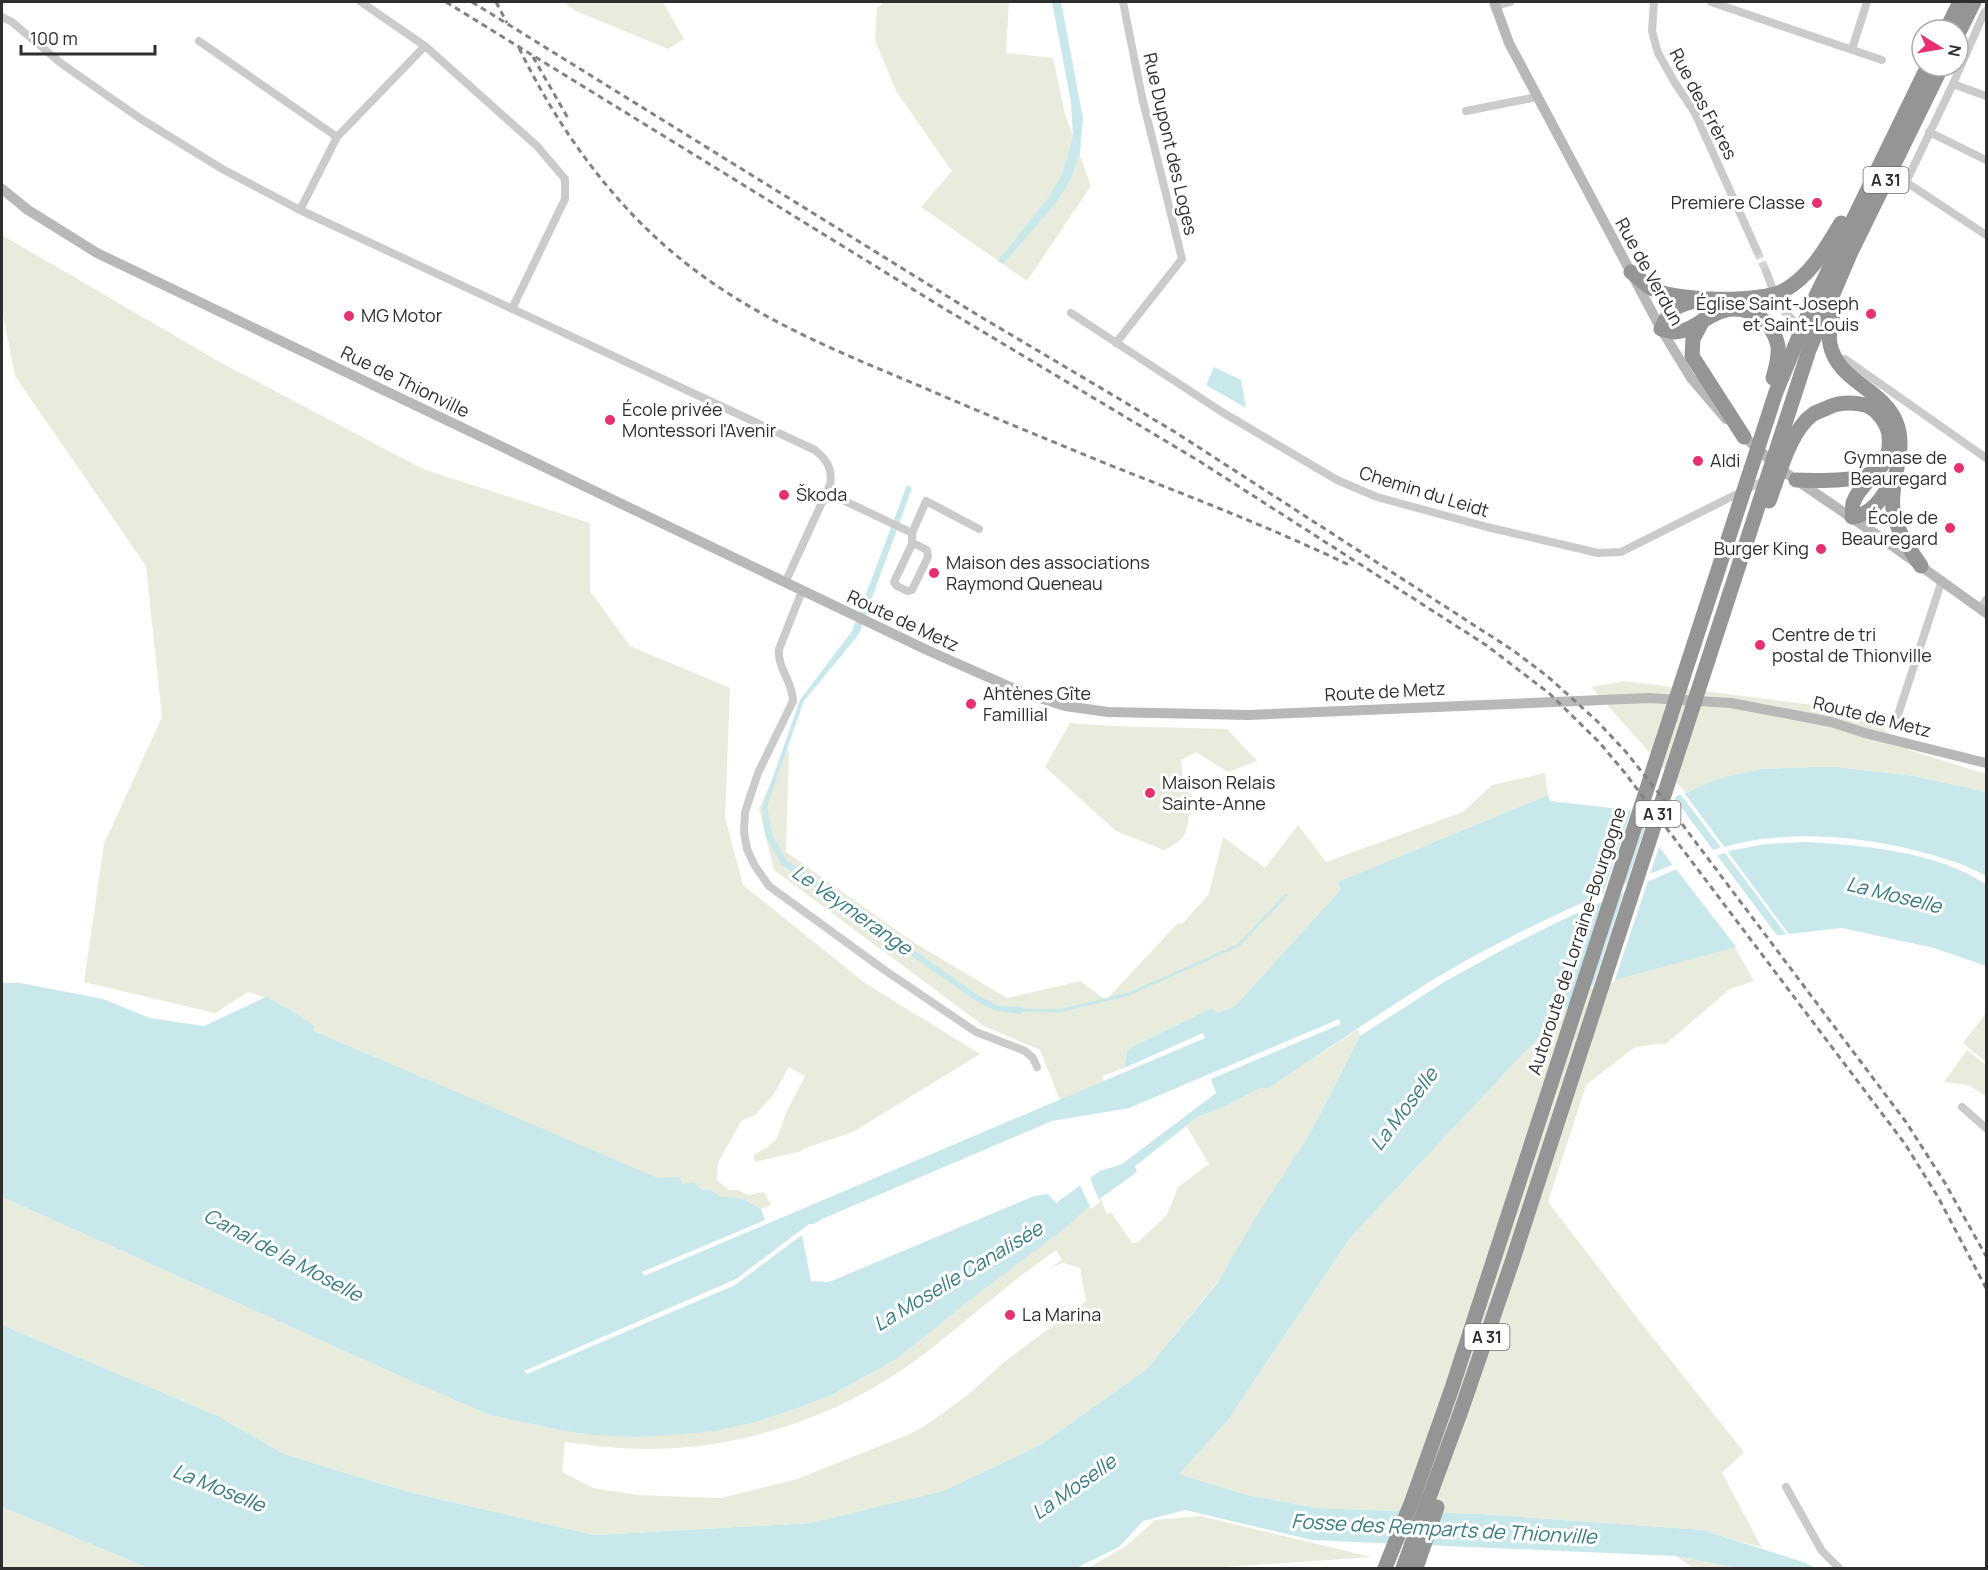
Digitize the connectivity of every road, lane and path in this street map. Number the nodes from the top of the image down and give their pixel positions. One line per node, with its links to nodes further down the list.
1 (361, 2): 15 (street)
2 (1123, 2): 43 (street, Rue Dupont des Loges)
3 (1510, 2): 9 (street)
4 (1654, 2): 31 (street, Rue des Frères)
5 (1711, 2): 16 (street)
6 (1867, 2): 16 (street)
7 (1960, 2): 12 (highway)
8 (1974, 2): 13 (highway)
9 (1495, 4): 22 (main road, Rue de Verdun)
10 (1986, 11): 20 (street)
11 (2, 16): 29 (street)
12 (1952, 18)
13 (1966, 18)
14 (198, 41): 25 (street)
15 (425, 46): 25 (street); 38 (street)
16 (1852, 49): 17 (street)
17 (1882, 60)
18 (1922, 78): 26 (highway, Autoroute de Lorraine-Bourgogne / A 31)
19 (1936, 78): 35 (highway, A 31)
20 (1953, 84): 21 (street); 24 (street)
21 (1986, 96)
22 (1537, 97): 23 (street); 33 (main road, Rue de Verdun)
23 (1466, 111)
24 (1929, 132): 27 (street); 30 (street)
25 (337, 137): 29 (street)
26 (1882, 160): 36 (highway); 45 (highway, Autoroute de Lorraine-Bourgogne / A 31)
27 (1986, 160)
28 (2, 189): 62 (main road, Rue de Thionville)
29 (300, 210): 38 (street)
30 (1986, 236)
31 (1756, 251)
32 (1766, 271): 34 (street)
33 (1631, 272): 36 (highway); 42 (main road, Rue de Verdun)
34 (1772, 287)
35 (1832, 295): 46 (highway, A 31); 52 (highway)
36 (1702, 299): 42 (highway)
37 (1778, 302): 40 (street)
38 (512, 309): 55 (street)
39 (1071, 314): 43 (street, Chemin du Leidt)
40 (1792, 318)
41 (1703, 320): 42 (highway); 45 (highway); 47 (highway)
42 (1661, 329): 47 (main road, Rue de Verdun)
43 (1116, 343): 54 (street, Chemin du Leidt)
44 (1845, 359): 48 (street)
45 (1765, 426): 71 (highway, Autoroute de Lorraine-Bourgogne / A 31)
46 (1788, 434): 51 (highway); 72 (highway, Autoroute de Lorraine-Bourgogne / A 31)
47 (1744, 437): 49 (main road, Rue de Verdun)
48 (1986, 458)
49 (1770, 461): 50 (main road, Rue de Verdun); 54 (street)
50 (1780, 469): 53 (main road, Rue de Verdun); 54 (street, Chemin du Leidt)
51 (1879, 470): 53 (highway); 56 (highway)
52 (1896, 475): 56 (highway); 60 (highway)
53 (1796, 480): 56 (main road, Rue de Verdun)
54 (1762, 481)
55 (826, 492): 58 (street); 62 (street)
56 (1852, 517): 60 (main road, Rue de Verdun)
57 (979, 529): 58 (street)
58 (912, 533): 59 (street)
59 (912, 544): 59 (street)
60 (1921, 566): 61 (main road, Rue de Verdun)
61 (1942, 580): 64 (main road, Rue de Verdun); 65 (street)
62 (785, 583): 63 (main road, Rue de Thionville)
63 (801, 591): 66 (main road, Route de Metz); 67 (street)
64 (1984, 607)
65 (1897, 718)
66 (1986, 763)
67 (1037, 1067)
68 (1962, 1107): 69 (street)
69 (1986, 1128)
70 (1786, 1487): 73 (street)
71 (1388, 1562)
72 (1412, 1562)
73 (1839, 1569)

